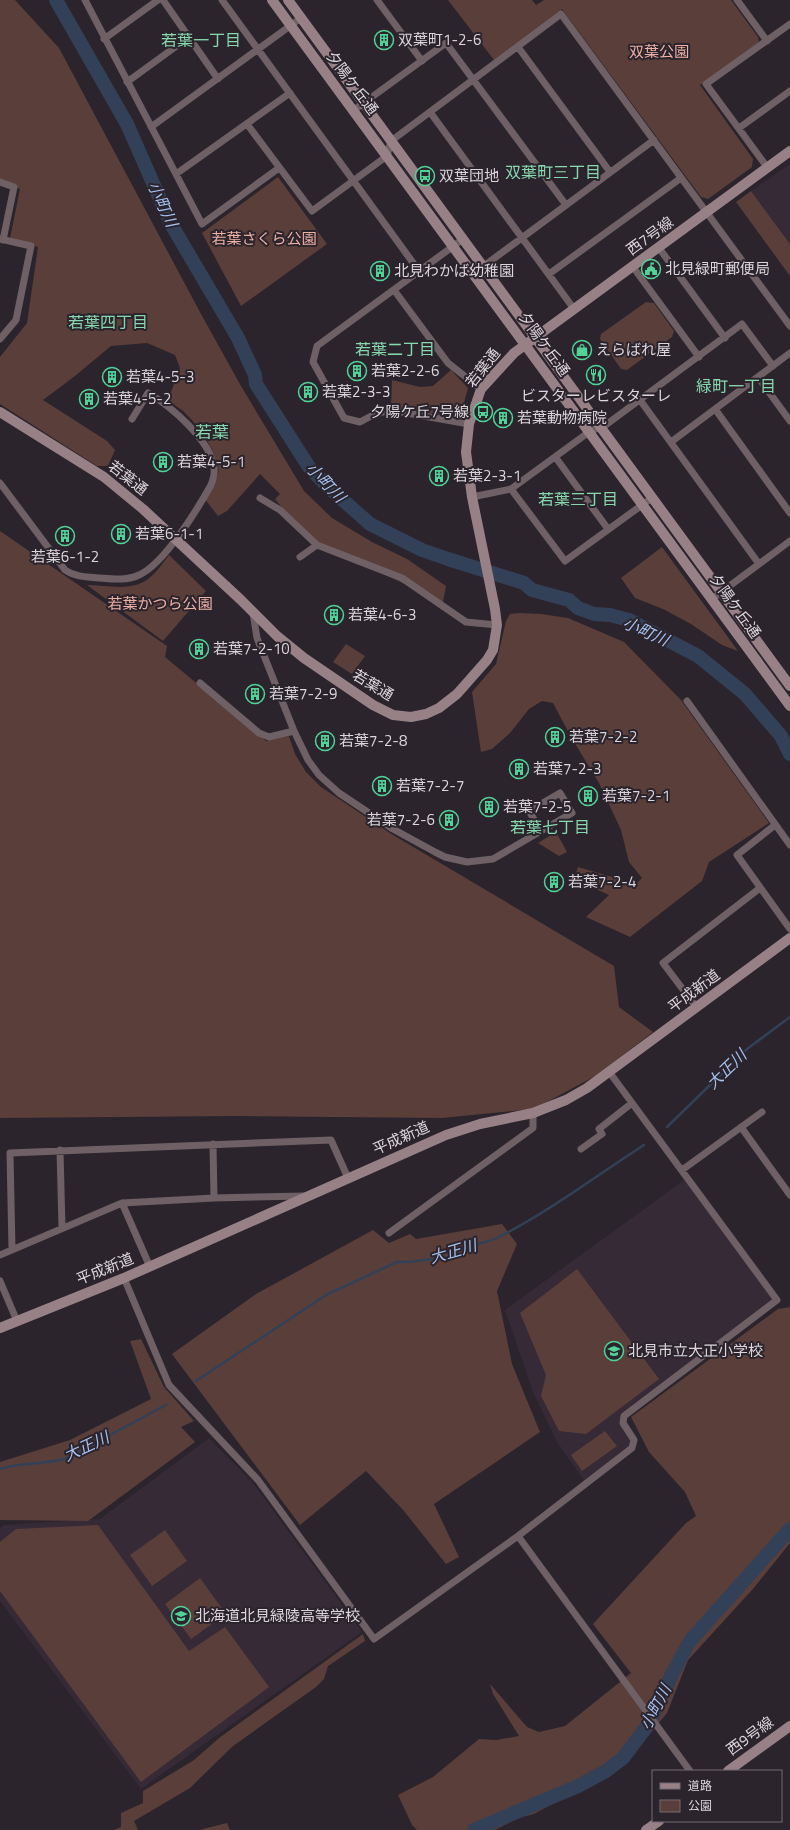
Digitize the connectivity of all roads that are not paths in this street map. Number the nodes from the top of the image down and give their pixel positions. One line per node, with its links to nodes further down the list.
1 (85, 0): 13 (street)
2 (158, 0): 13 (street)
3 (163, 0): 12 (street)
4 (222, 0): 16 (street)
5 (272, 0): 11 (street, 夕陽ケ丘通)
6 (288, 0): 9 (street, 夕陽ケ丘通)
7 (377, 0): 17 (street)
8 (737, 0): 14 (street)
9 (301, 18): 11 (street); 23 (street, 夕陽ケ丘通)
10 (790, 24): 14 (street)
11 (291, 25): 16 (street); 24 (street, 夕陽ケ丘通)
12 (189, 37): 18 (street); 20 (street)
13 (104, 39): 20 (street)
14 (767, 41): 28 (street)
15 (518, 47): 19 (street); 30 (street); 35 (street)
16 (258, 49): 18 (street); 22 (street)
17 (422, 61): 19 (street); 23 (street)
18 (218, 79): 27 (street)
19 (474, 80): 25 (street); 40 (street)
20 (127, 82): 27 (street)
21 (790, 91): 28 (street)
22 (290, 93): 26 (street); 38 (street)
23 (364, 102): 24 (street); 29 (street, 夕陽ケ丘通)
24 (354, 110): 32 (street, 夕陽ケ丘通)
25 (430, 112): 29 (street); 42 (street)
26 (248, 124): 34 (street); 36 (street)
27 (151, 127): 36 (street)
28 (738, 128): 33 (street)
29 (391, 140): 32 (street); 44 (street, 夕陽ケ丘通)
30 (654, 140): 35 (street); 37 (street)
31 (790, 151): 33 (street, 西7号線)
32 (387, 156): 38 (street); 45 (street, 夕陽ケ丘通)
33 (767, 167): 41 (street, 西7号線)
34 (279, 168): 36 (street); 38 (street)
35 (610, 172): 40 (street)
36 (176, 174)
37 (681, 178): 41 (street); 51 (street)
38 (354, 180): 49 (street)
39 (0, 182): 43 (street)
40 (566, 204): 42 (street)
41 (706, 212): 46 (street, 西7号線); 54 (street)
42 (522, 238): 47 (street); 51 (street)
43 (1, 239): 56 (street)
44 (463, 239): 45 (street); 47 (street, 夕陽ケ丘通)
45 (453, 246): 49 (street); 50 (street, 夕陽ケ丘通)
46 (659, 248): 48 (street, 西7号線); 55 (street)
47 (483, 267): 50 (street); 57 (street, 夕陽ケ丘通)
48 (633, 267): 53 (street, 西7号線); 59 (street)
49 (419, 271): 52 (street)
50 (473, 274): 57 (street, 夕陽ケ丘通)
51 (549, 274): 53 (street)
52 (394, 290): 62 (street); 68 (street)
53 (574, 309): 57 (street, 西7号線)
54 (790, 326)
55 (725, 338): 59 (street); 60 (street)
56 (0, 339)
57 (530, 341): 62 (street, 若葉通); 69 (street, 夕陽ケ丘通); 70 (street, 夕陽ケ丘通)
58 (790, 353): 60 (street)
59 (699, 357): 63 (street)
60 (773, 366): 61 (street)
61 (758, 377): 64 (street); 67 (street)
62 (481, 390): 68 (street, 若葉通)
63 (640, 400): 69 (street); 71 (street)
64 (715, 410): 71 (street); 79 (street)
65 (0, 412): 81 (street, 若葉通)
66 (132, 419): 81 (street)
67 (790, 421)
68 (469, 424): 75 (street, 若葉通)
69 (603, 428): 70 (street); 76 (street, 夕陽ケ丘通)
70 (590, 432): 72 (street); 78 (street, 夕陽ケ丘通)
71 (670, 442): 85 (street)
72 (556, 458): 74 (street); 80 (street)
73 (0, 483): 81 (street)
74 (511, 489): 75 (street); 80 (street)
75 (472, 497): 89 (street, 若葉通)
76 (653, 497): 78 (street); 86 (street, 夕陽ケ丘通)
77 (260, 498): 83 (street)
78 (642, 505): 80 (street); 87 (street, 夕陽ケ丘通)
79 (790, 513)
80 (608, 529)
81 (176, 538): 88 (street, 若葉通)
82 (790, 541): 85 (street)
83 (317, 545): 84 (street); 89 (street)
84 (300, 557)
85 (759, 564): 86 (street)
86 (722, 592): 87 (street); 91 (street, 夕陽ケ丘通)
87 (712, 599): 92 (street, 夕陽ケ丘通)
88 (253, 612): 89 (street, 若葉通); 95 (street)
89 (496, 625)
90 (200, 683): 95 (street)
91 (790, 686)
92 (787, 695): 94 (street, 夕陽ケ丘通)
93 (687, 701): 96 (street)
94 (790, 706)
95 (294, 731): 97 (street)
96 (775, 825): 98 (street); 99 (street)
97 (541, 831): 97 (street)
98 (790, 845)
99 (760, 888): 100 (street); 102 (street)
100 (790, 929)
101 (789, 942): 102 (street, 平成新道)
102 (697, 1008): 103 (street, 平成新道)
103 (610, 1073): 104 (street); 106 (street, 平成新道)
104 (632, 1104): 109 (street); 111 (street)
105 (762, 1112): 107 (street)
106 (534, 1113): 112 (street, 平成新道); 118 (street)
107 (741, 1128): 111 (street); 114 (street)
108 (213, 1144): 110 (street); 112 (street); 115 (street)
109 (581, 1149)
110 (60, 1150): 117 (street); 119 (street)
111 (682, 1170): 126 (street)
112 (348, 1178): 113 (street, 平成新道)
113 (306, 1196): 115 (street); 121 (street, 平成新道)
114 (790, 1196)
115 (214, 1198): 116 (street)
116 (122, 1203): 117 (street); 121 (street)
117 (62, 1228): 119 (street)
118 (389, 1233)
119 (12, 1249): 120 (street)
120 (0, 1255)
121 (150, 1267): 122 (street, 平成新道)
122 (124, 1278): 124 (street, 平成新道); 126 (street)
123 (0, 1281): 124 (street)
124 (17, 1321): 125 (street, 平成新道)
125 (0, 1328)
126 (518, 1536): 128 (street)
127 (790, 1726): 129 (street, 西9号線)
128 (689, 1770)
129 (729, 1770)
130 (658, 1822): 131 (street)
131 (646, 1830)

